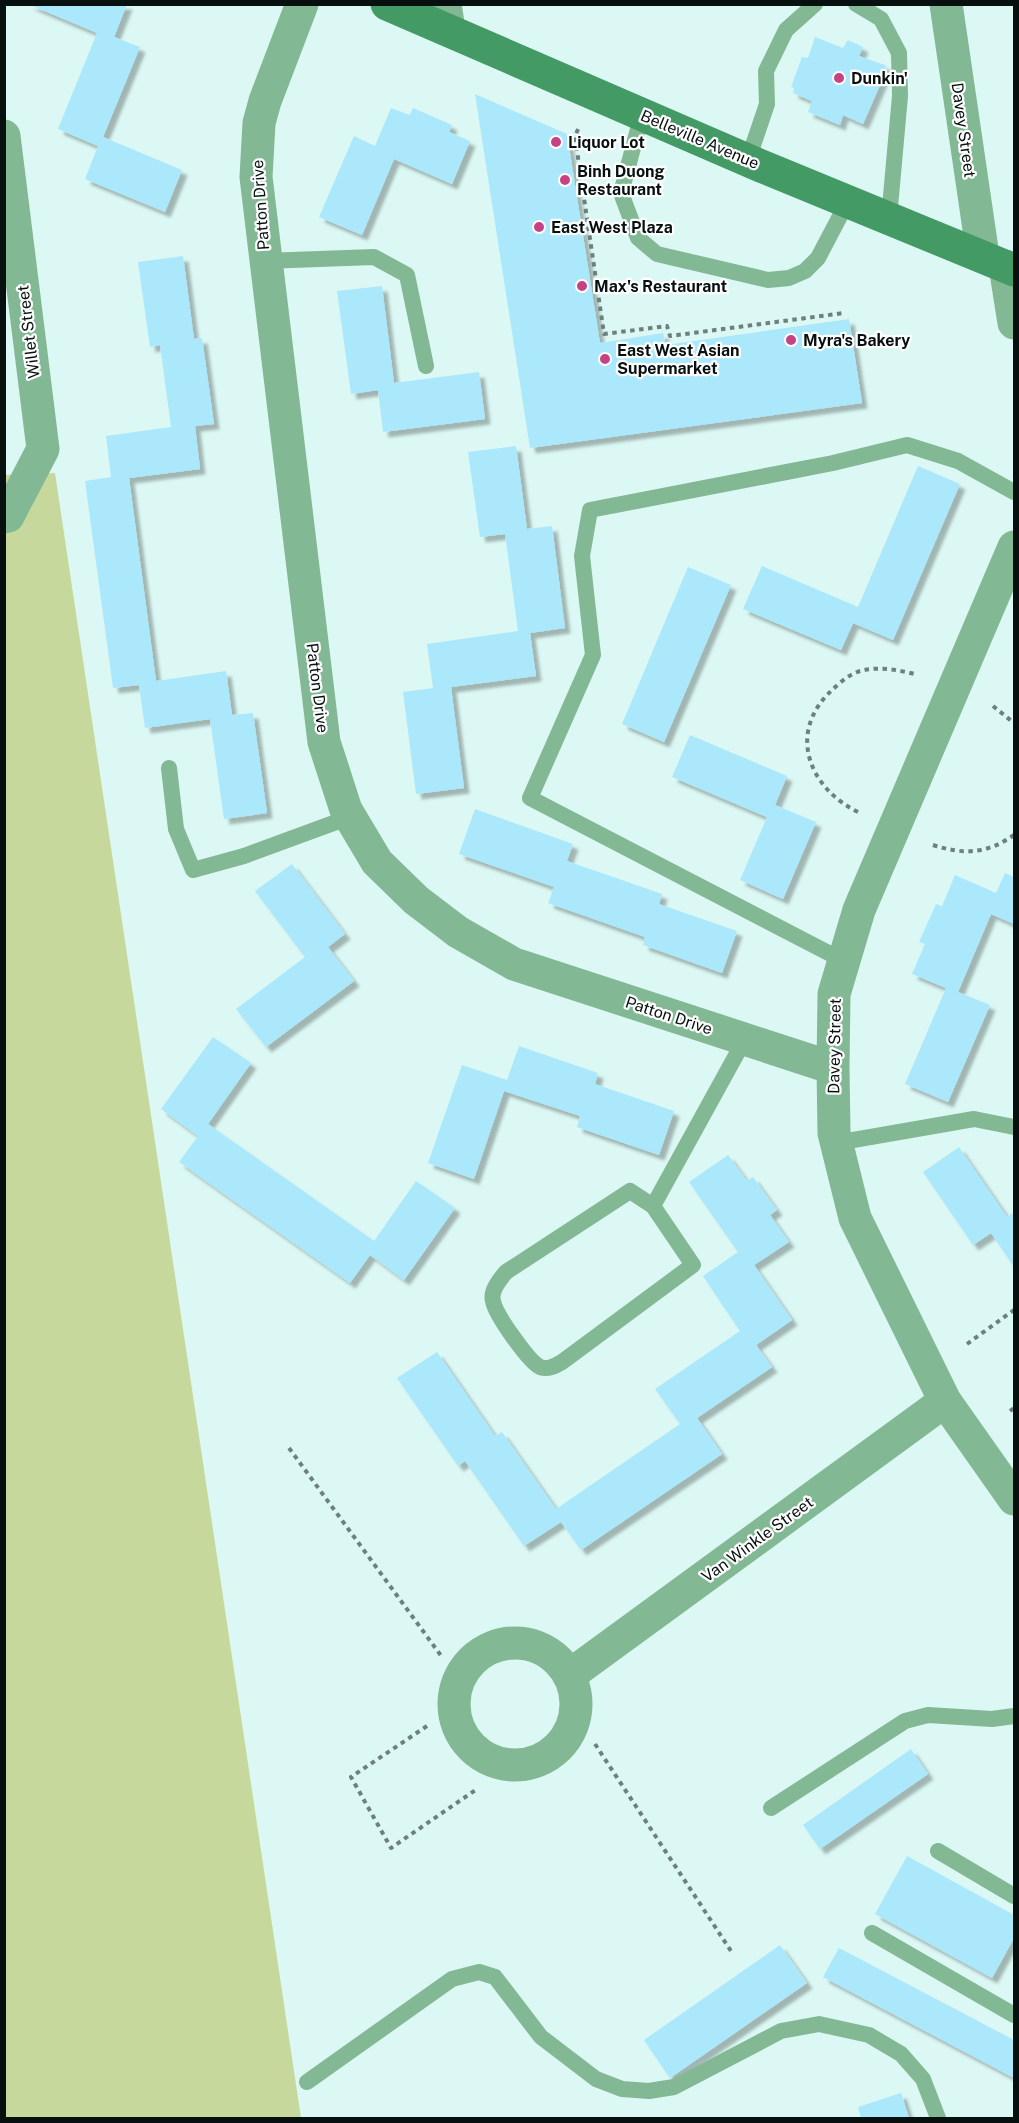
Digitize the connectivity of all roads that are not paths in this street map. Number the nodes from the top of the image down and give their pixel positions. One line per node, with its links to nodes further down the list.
1 (302, 4): 12 (street, Patton Drive)
2 (387, 4): 6 (main road, Belleville Avenue)
3 (815, 4): 9 (lane)
4 (856, 4): 11 (lane)
5 (946, 4): 13 (street, Davey Street)
6 (447, 17): 7 (main road, Belleville Avenue)
7 (642, 114): 9 (main road, Belleville Avenue); 10 (lane)
8 (4, 136): 17 (street, Willet Street)
9 (748, 160): 10 (main road, Belleville Avenue)
10 (848, 201): 11 (main road, Belleville Avenue)
11 (890, 218): 13 (main road, Belleville Avenue)
12 (264, 261): 15 (lane); 20 (street, Patton Drive)
13 (1001, 264): 14 (street, Davey Street)
14 (1014, 323)
15 (426, 366)
16 (1014, 492): 21 (lane)
17 (4, 517)
18 (1014, 547): 21 (street, Davey Street)
19 (169, 768): 20 (lane)
20 (350, 817): 22 (street, Patton Drive)
21 (843, 961): 23 (street, Davey Street)
22 (745, 1039): 23 (street, Patton Drive); 26 (lane)
23 (833, 1068): 25 (street, Davey Street)
24 (1014, 1127): 25 (lane)
25 (836, 1143): 27 (street, Davey Street)
26 (653, 1206): 26 (lane)
27 (945, 1401): 28 (street, Davey Street); 29 (street, Van Winkle Street)
28 (1014, 1498)
29 (570, 1675)
30 (1014, 1716): 31 (lane)
31 (771, 1808)
32 (938, 1851): 33 (lane)
33 (1014, 1896)
34 (872, 1933): 35 (lane)
35 (1014, 2015)
36 (307, 2082): 37 (lane)
37 (938, 2118)

